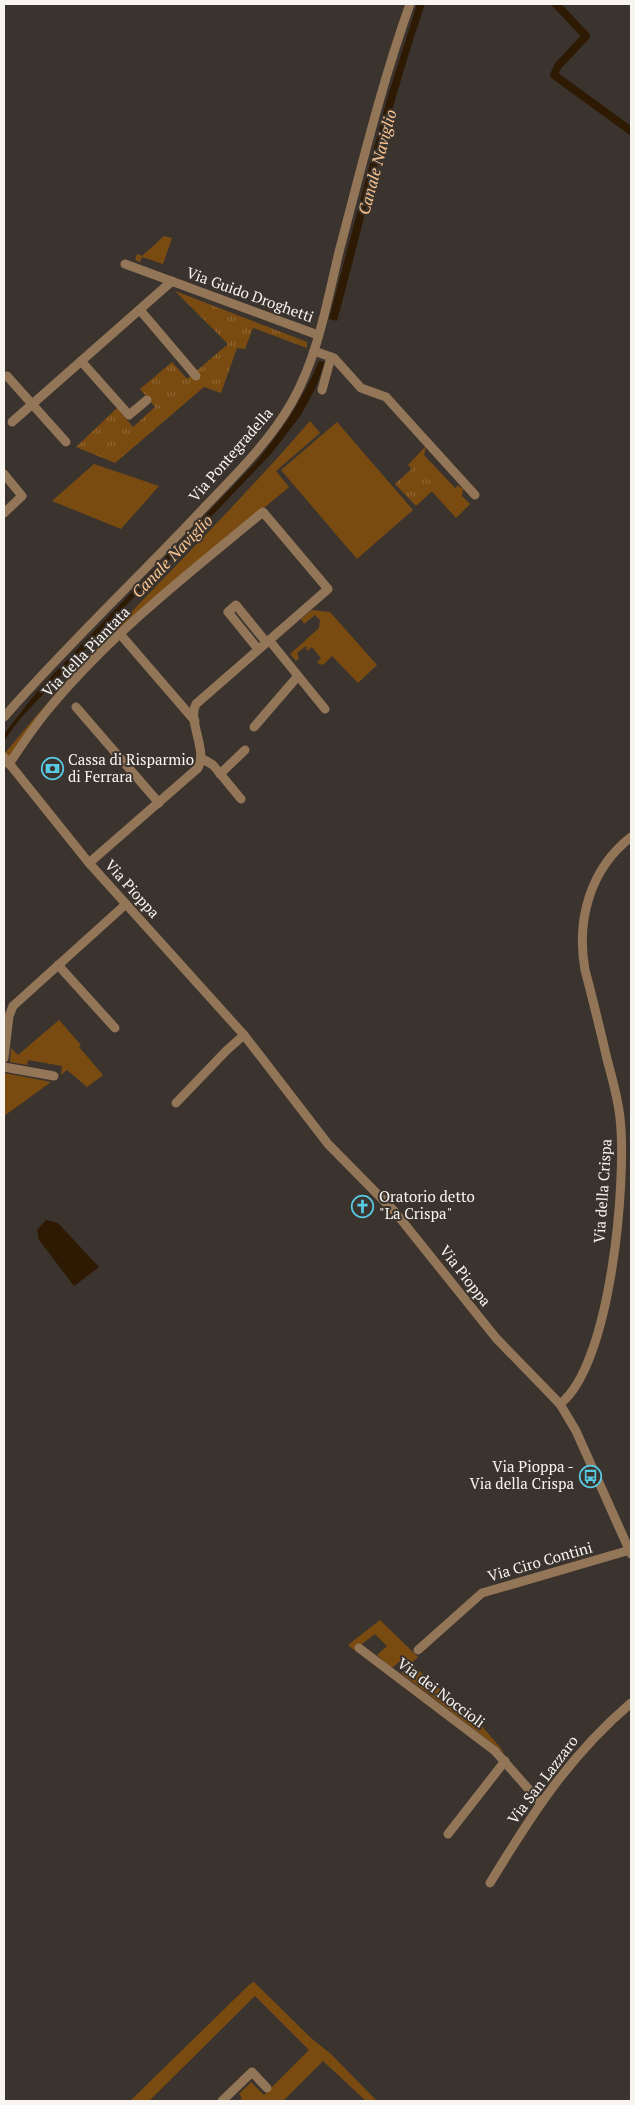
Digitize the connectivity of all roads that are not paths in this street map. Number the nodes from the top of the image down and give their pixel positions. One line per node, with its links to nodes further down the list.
1 (410, 4): 5 (street, Via Pontegradella)
2 (124, 264): 3 (street, Via Guido Droghetti)
3 (172, 281): 4 (street, Via Guido Droghetti); 5 (street, Via Guido Droghetti)
4 (140, 310): 8 (street, Via Guido Droghetti); 10 (street)
5 (318, 335): 6 (street, Via Pontegradella)
6 (314, 351): 7 (street); 25 (street, Via Pontegradella)
7 (331, 357): 11 (street); 17 (street)
8 (81, 361): 12 (street); 13 (street, Via Guido Droghetti)
9 (7, 376): 13 (street)
10 (196, 376)
11 (322, 390)
12 (146, 400)
13 (32, 404): 14 (street, Via Guido Droghetti); 15 (street)
14 (12, 422)
15 (66, 442)
16 (4, 474): 18 (street)
17 (475, 495)
18 (4, 512)
19 (120, 634): 20 (street, Via della Piantata); 26 (street); 30 (street, Via della Piantata)
20 (268, 641): 21 (street); 21 (street); 22 (street)
21 (258, 649): 26 (street)
22 (298, 676): 24 (street); 27 (street)
23 (76, 707): 33 (street)
24 (325, 709)
25 (4, 717)
26 (195, 721): 29 (street)
27 (254, 726)
28 (245, 750): 31 (street)
29 (201, 758): 31 (street); 33 (street)
30 (5, 759): 35 (street, Via Pioppa)
31 (220, 774): 32 (street)
32 (241, 799)
33 (159, 803): 35 (street)
34 (631, 837): 44 (street, Via della Crispa)
35 (89, 862): 36 (street, Via Pioppa)
36 (126, 904): 37 (street); 39 (street, Via Pioppa)
37 (58, 965): 38 (street); 40 (street)
38 (115, 1028)
39 (244, 1035): 43 (street); 44 (street, Via Pioppa)
40 (4, 1058)
41 (4, 1067): 42 (street)
42 (54, 1076)
43 (176, 1103)
44 (560, 1404): 45 (street, Via Pioppa)
45 (630, 1552): 47 (street, Via Ciro Contini)
46 (359, 1648): 49 (street, Via dei Noccioli)
47 (418, 1650)
48 (631, 1703): 50 (street, Via San Lazzaro)
49 (505, 1761): 50 (street, Via dei Noccioli); 51 (street)
50 (540, 1802): 52 (street, Via San Lazzaro)
51 (448, 1834)
52 (490, 1883)
53 (267, 2088): 54 (street)
54 (222, 2101)

